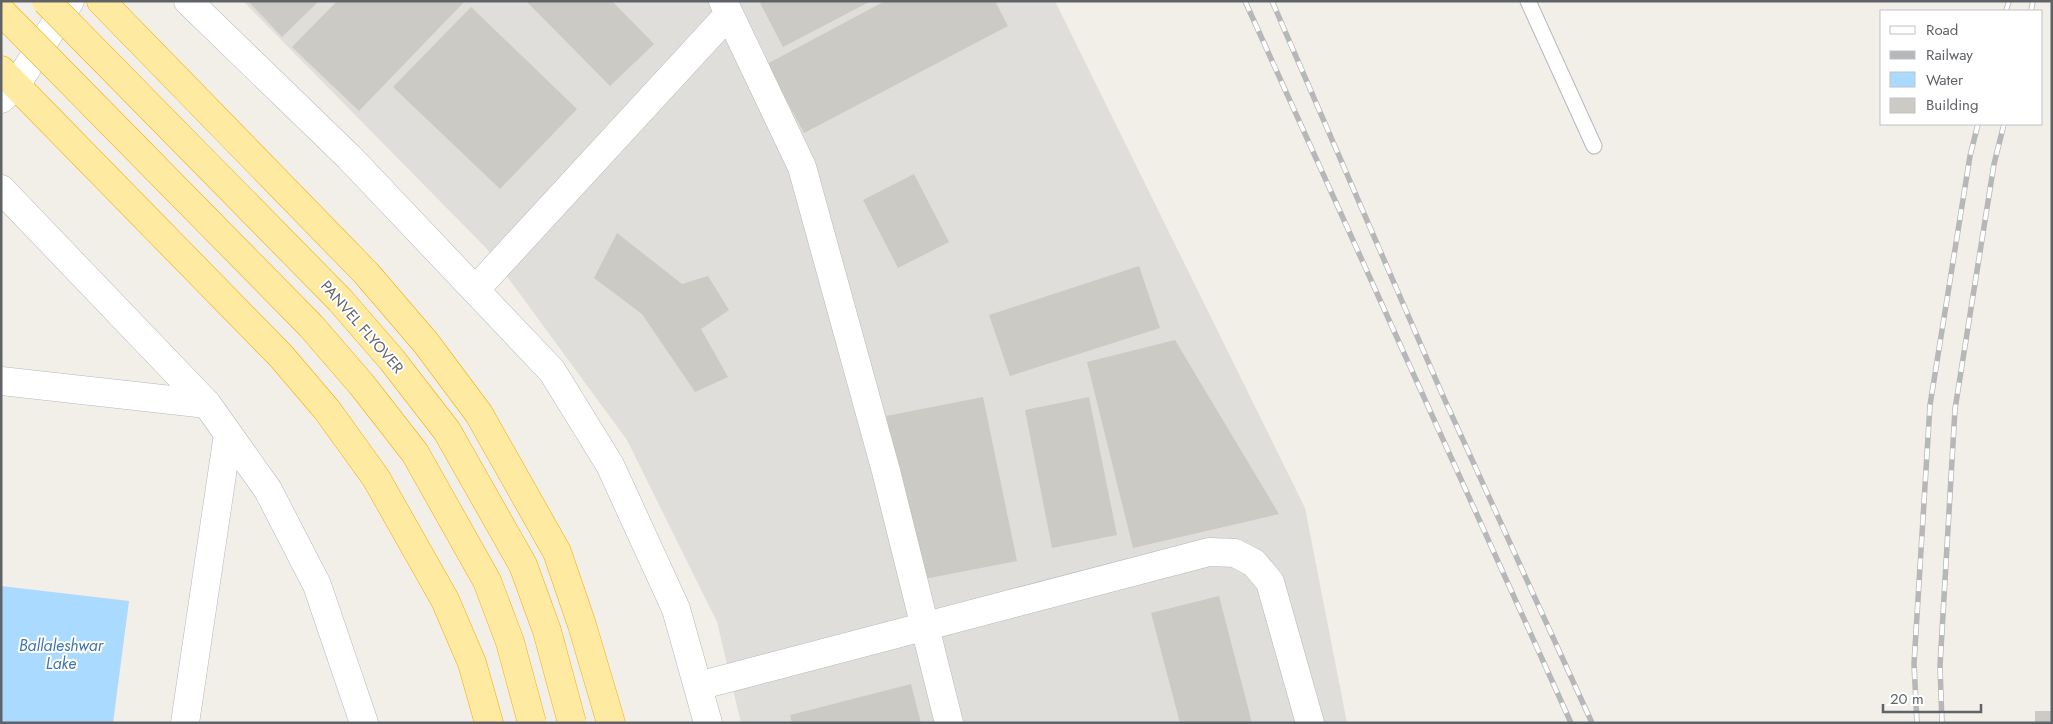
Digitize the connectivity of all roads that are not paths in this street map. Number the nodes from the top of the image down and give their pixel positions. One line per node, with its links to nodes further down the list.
1 (46, 1): 21 (highway, PANVEL FLYOVER, bridge)
2 (70, 1): 8 (street)
3 (100, 1): 22 (highway)
4 (188, 1): 11 (street)
5 (1528, 1): 9 (lane)
6 (726, 8): 11 (street); 15 (street)
7 (1, 11): 20 (highway, bridge)
8 (6, 85): 19 (highway)
9 (1594, 146)
10 (1, 189): 13 (street)
11 (475, 290): 16 (street)
12 (1, 381): 13 (street)
13 (207, 404): 14 (street)
14 (228, 434): 17 (street); 18 (street)
15 (925, 626): 16 (street); 24 (street); 25 (street)
16 (698, 686): 23 (street)
17 (185, 723)
18 (364, 723)
19 (489, 723)
20 (532, 723)
21 (572, 723)
22 (611, 723)
23 (708, 723)
24 (949, 723)
25 (1310, 723)

